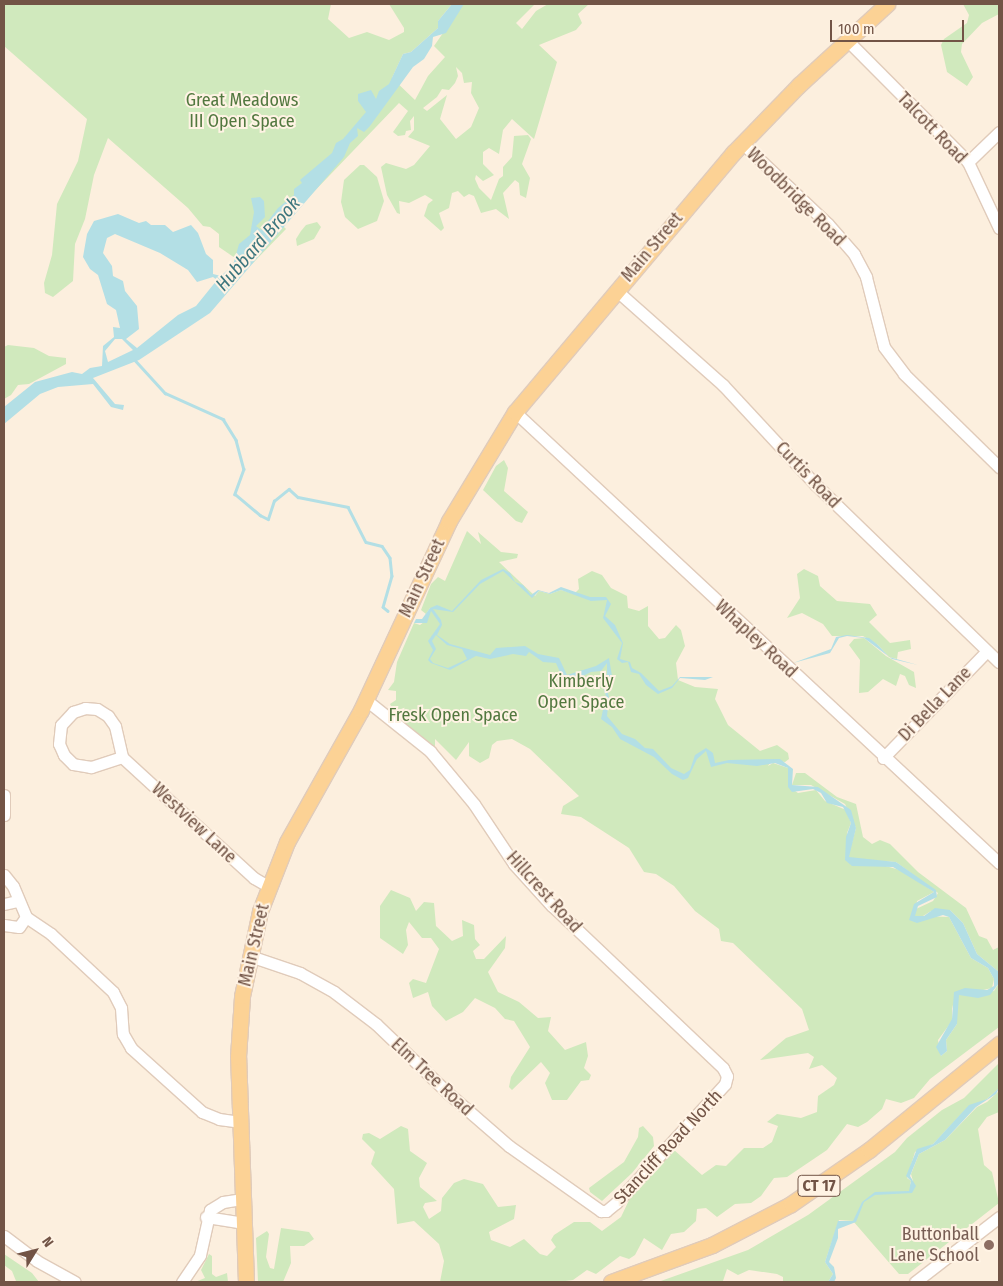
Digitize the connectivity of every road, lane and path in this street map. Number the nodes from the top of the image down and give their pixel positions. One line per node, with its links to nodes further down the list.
1 (887, 4): 2 (main road, Main Street)
2 (847, 40): 4 (main road, Main Street); 5 (street, Talcott Road)
3 (999, 132): 5 (street)
4 (742, 143): 7 (main road, Main Street); 9 (street, Woodbridge Road)
5 (968, 162): 6 (street, Talcott Road)
6 (999, 228)
7 (616, 290): 8 (main road, Main Street); 10 (street, Curtis Road)
8 (516, 412): 12 (main road, Main Street); 14 (street, Whapley Road)
9 (999, 467)
10 (987, 651): 11 (street, Curtis Road); 14 (street, Di Bella Lane)
11 (999, 662)
12 (366, 700): 19 (main road, Main Street); 26 (street, Hillcrest Road)
13 (122, 757): 13 (street); 19 (street, Westview Lane)
14 (883, 758): 17 (street, Whapley Road)
15 (4, 796): 16 (street)
16 (4, 815)
17 (999, 863)
18 (4, 875): 20 (street)
19 (268, 886): 24 (main road, Main Street)
20 (17, 902): 21 (street); 22 (street)
21 (4, 904)
22 (26, 917): 23 (street); 27 (street)
23 (4, 925)
24 (250, 956): 27 (main road, Main Street); 29 (street, Elm Tree Road)
25 (999, 1044): 37 (main road, CT 17)
26 (727, 1080): 29 (street, Stancliff Road North)
27 (240, 1122): 28 (main road, Main Street)
28 (243, 1199): 30 (street); 32 (main road, Main Street)
29 (606, 1211)
30 (206, 1217): 32 (street); 35 (street)
31 (999, 1217): 38 (street)
32 (244, 1223): 36 (main road, Main Street)
33 (4, 1236): 34 (street)
34 (75, 1282)
35 (182, 1282)
36 (246, 1282)
37 (611, 1282)
38 (915, 1282)

